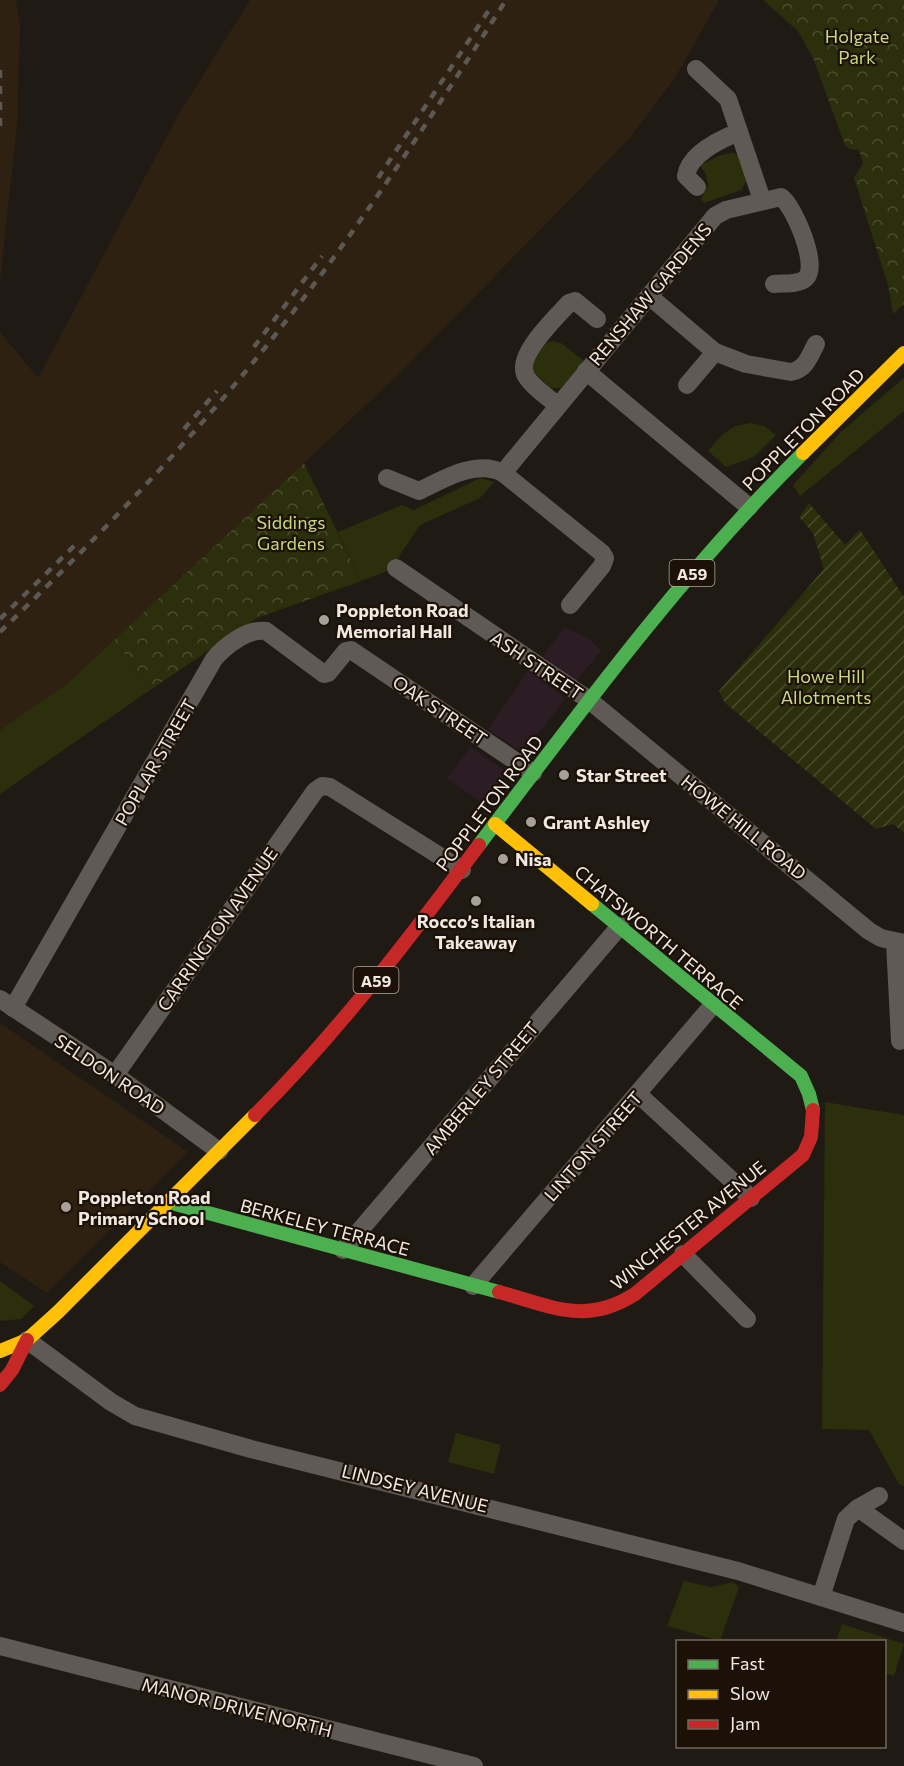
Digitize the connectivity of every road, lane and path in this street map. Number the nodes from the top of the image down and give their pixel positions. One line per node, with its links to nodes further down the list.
1 (696, 69): 2 (street)
2 (739, 132): 3 (street); 4 (street)
3 (698, 187)
4 (762, 200): 5 (street, RENSHAW GARDENS); 6 (street, RENSHAW GARDENS)
5 (774, 284)
6 (650, 296): 9 (street); 11 (street, RENSHAW GARDENS)
7 (597, 319): 13 (street)
8 (816, 344): 9 (street)
9 (715, 352): 12 (street)
10 (904, 353): 16 (main road, POPPLETON ROAD / A59)
11 (586, 371): 13 (street, RENSHAW GARDENS); 16 (street, RENSHAW GARDENS)
12 (687, 385)
13 (557, 405): 14 (street, RENSHAW GARDENS)
14 (503, 474): 15 (street); 18 (street)
15 (387, 478)
16 (749, 507): 20 (main road, POPPLETON ROAD / A59)
17 (396, 568): 20 (street, ASH STREET)
18 (570, 605)
19 (346, 651): 21 (street, OAK STREET); 26 (street, POPLAR STREET)
20 (589, 700): 21 (main road, POPPLETON ROAD / A59); 25 (street, HOWE HILL ROAD)
21 (533, 773): 22 (main road, POPPLETON ROAD / A59)
22 (495, 824): 23 (main road, POPPLETON ROAD / A59); 24 (main road, CHATSWORTH TERRACE)
23 (462, 870): 29 (street, CARRINGTON AVENUE); 32 (main road, POPPLETON ROAD / A59)
24 (620, 926): 27 (main road, CHATSWORTH TERRACE); 35 (street, AMBERLEY STREET)
25 (899, 942): 28 (street)
26 (7, 1004): 29 (street, SELDON ROAD)
27 (712, 1006): 30 (main road, CHATSWORTH TERRACE); 31 (street, LINTON STREET)
28 (898, 1041)
29 (114, 1075): 32 (street, SELDON ROAD)
30 (801, 1076): 33 (main road, WINCHESTER AVENUE)
31 (638, 1094): 33 (street); 37 (street, LINTON STREET)
32 (219, 1151): 34 (main road, POPPLETON ROAD / A59)
33 (751, 1198): 36 (main road, WINCHESTER AVENUE)
34 (168, 1202): 35 (main road, BERKELEY TERRACE); 39 (main road, POPPLETON ROAD / A59)
35 (343, 1250): 37 (main road, BERKELEY TERRACE)
36 (683, 1254): 37 (main road, WINCHESTER AVENUE); 38 (street)
37 (472, 1286)
38 (747, 1319)
39 (27, 1340): 40 (main road, A59); 42 (main road, A59); 47 (street, LINDSEY AVENUE)
40 (0, 1352)
41 (0, 1359): 42 (main road)
42 (12, 1370): 43 (main road, A59)
43 (0, 1385)
44 (879, 1496): 45 (street)
45 (858, 1508): 46 (street); 47 (street)
46 (904, 1541)
47 (821, 1597): 48 (street, LINDSEY AVENUE)
48 (904, 1623)
49 (0, 1646): 50 (street, MANOR DRIVE NORTH)
50 (474, 1766)

